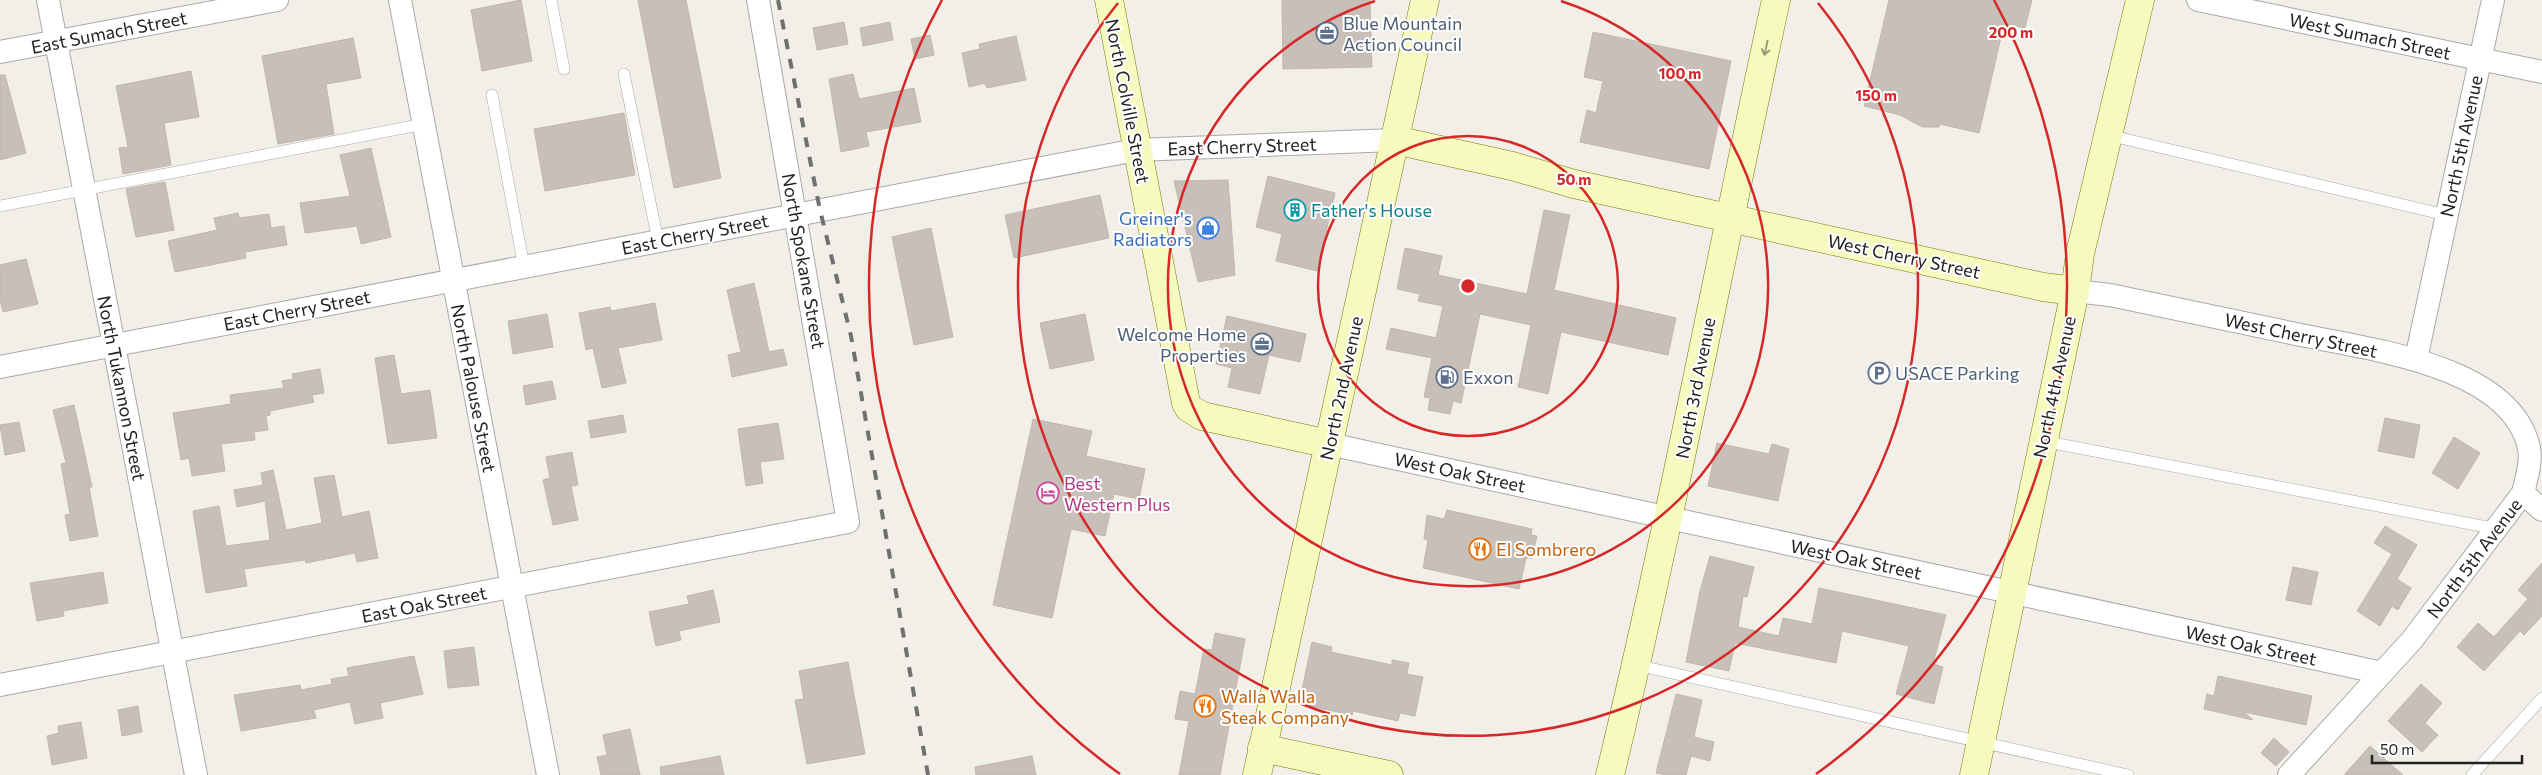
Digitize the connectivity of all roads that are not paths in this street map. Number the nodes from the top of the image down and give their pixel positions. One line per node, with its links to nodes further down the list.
1 (48, 0): 12 (street, North Tukannon Street)
2 (277, 0): 12 (street, East Sumach Street)
3 (400, 0): 19 (street, North Palouse Street)
4 (551, 0): 15 (lane)
5 (758, 0): 25 (street, North Spokane Street)
6 (1109, 0): 22 (street, North Colville Street)
7 (1425, 0): 21 (street, North 2nd Avenue)
8 (1776, 0): 27 (street, North 3rd Avenue, one-way to 27)
9 (2140, 0): 20 (street, North 4th Avenue)
10 (2198, 0): 14 (street, West Sumach Street)
11 (2493, 0): 14 (street, North 5th Avenue)
12 (56, 43): 13 (street, East Sumach Street); 23 (street, North Tukannon Street)
13 (0, 52)
14 (2480, 59): 16 (street, West Sumach Street); 26 (street, North 5th Avenue)
15 (564, 69)
16 (2542, 72)
17 (624, 74): 28 (lane)
18 (492, 95): 29 (lane)
19 (424, 124): 23 (lane); 30 (street, North Palouse Street)
20 (2108, 135): 26 (lane); 31 (street, North 4th Avenue)
21 (1395, 140): 22 (street, East Cherry Street); 27 (street, West Cherry Street); 36 (street, North 2nd Avenue)
22 (1136, 150): 25 (street, East Cherry Street); 36 (street, North Colville Street)
23 (84, 189): 24 (lane); 32 (street, North Tukannon Street)
24 (0, 206)
25 (796, 215): 28 (street, East Cherry Street); 40 (street, North Spokane Street)
26 (2446, 215): 33 (street, North 5th Avenue)
27 (1730, 218): 31 (street, West Cherry Street); 39 (street, North 3rd Avenue)
28 (658, 241): 29 (street, East Cherry Street)
29 (524, 267): 30 (street, East Cherry Street)
30 (453, 280): 32 (street, East Cherry Street); 42 (street, North Palouse Street)
31 (2075, 290): 33 (street, West Cherry Street); 35 (street, North 4th Avenue)
32 (114, 345): 34 (street, East Cherry Street); 44 (street, North Tukannon Street)
33 (2416, 359): 37 (street, North 5th Avenue)
34 (0, 367)
35 (2042, 440): 41 (lane); 43 (street, North 4th Avenue)
36 (1329, 444): 39 (street, West Oak Street); 50 (street, North 2nd Avenue)
37 (2522, 493): 38 (street); 41 (street, North 5th Avenue)
38 (2542, 510)
39 (1669, 518): 43 (street, West Oak Street); 45 (street, North 3rd Avenue)
40 (848, 522): 42 (street, East Oak Street)
41 (2498, 529): 46 (street, North 5th Avenue)
42 (512, 587): 44 (street, East Oak Street); 52 (street, North Palouse Street)
43 (2012, 593): 46 (street, West Oak Street); 49 (street, North 4th Avenue)
44 (173, 652): 47 (street, East Oak Street); 51 (street, North Tukannon Street)
45 (1636, 665): 49 (lane); 55 (street, North 3rd Avenue)
46 (2382, 673): 58 (street, North 5th Avenue)
47 (0, 685)
48 (2542, 698): 59 (lane)
49 (1982, 743): 56 (street, North 4th Avenue); 57 (lane)
50 (1262, 748): 53 (street, North 2nd Avenue); 54 (street)
51 (196, 775)
52 (548, 775)
53 (1256, 775)
54 (1389, 775)
55 (1610, 775)
56 (1974, 775)
57 (2128, 775)
58 (2289, 775)
59 (2472, 775)

